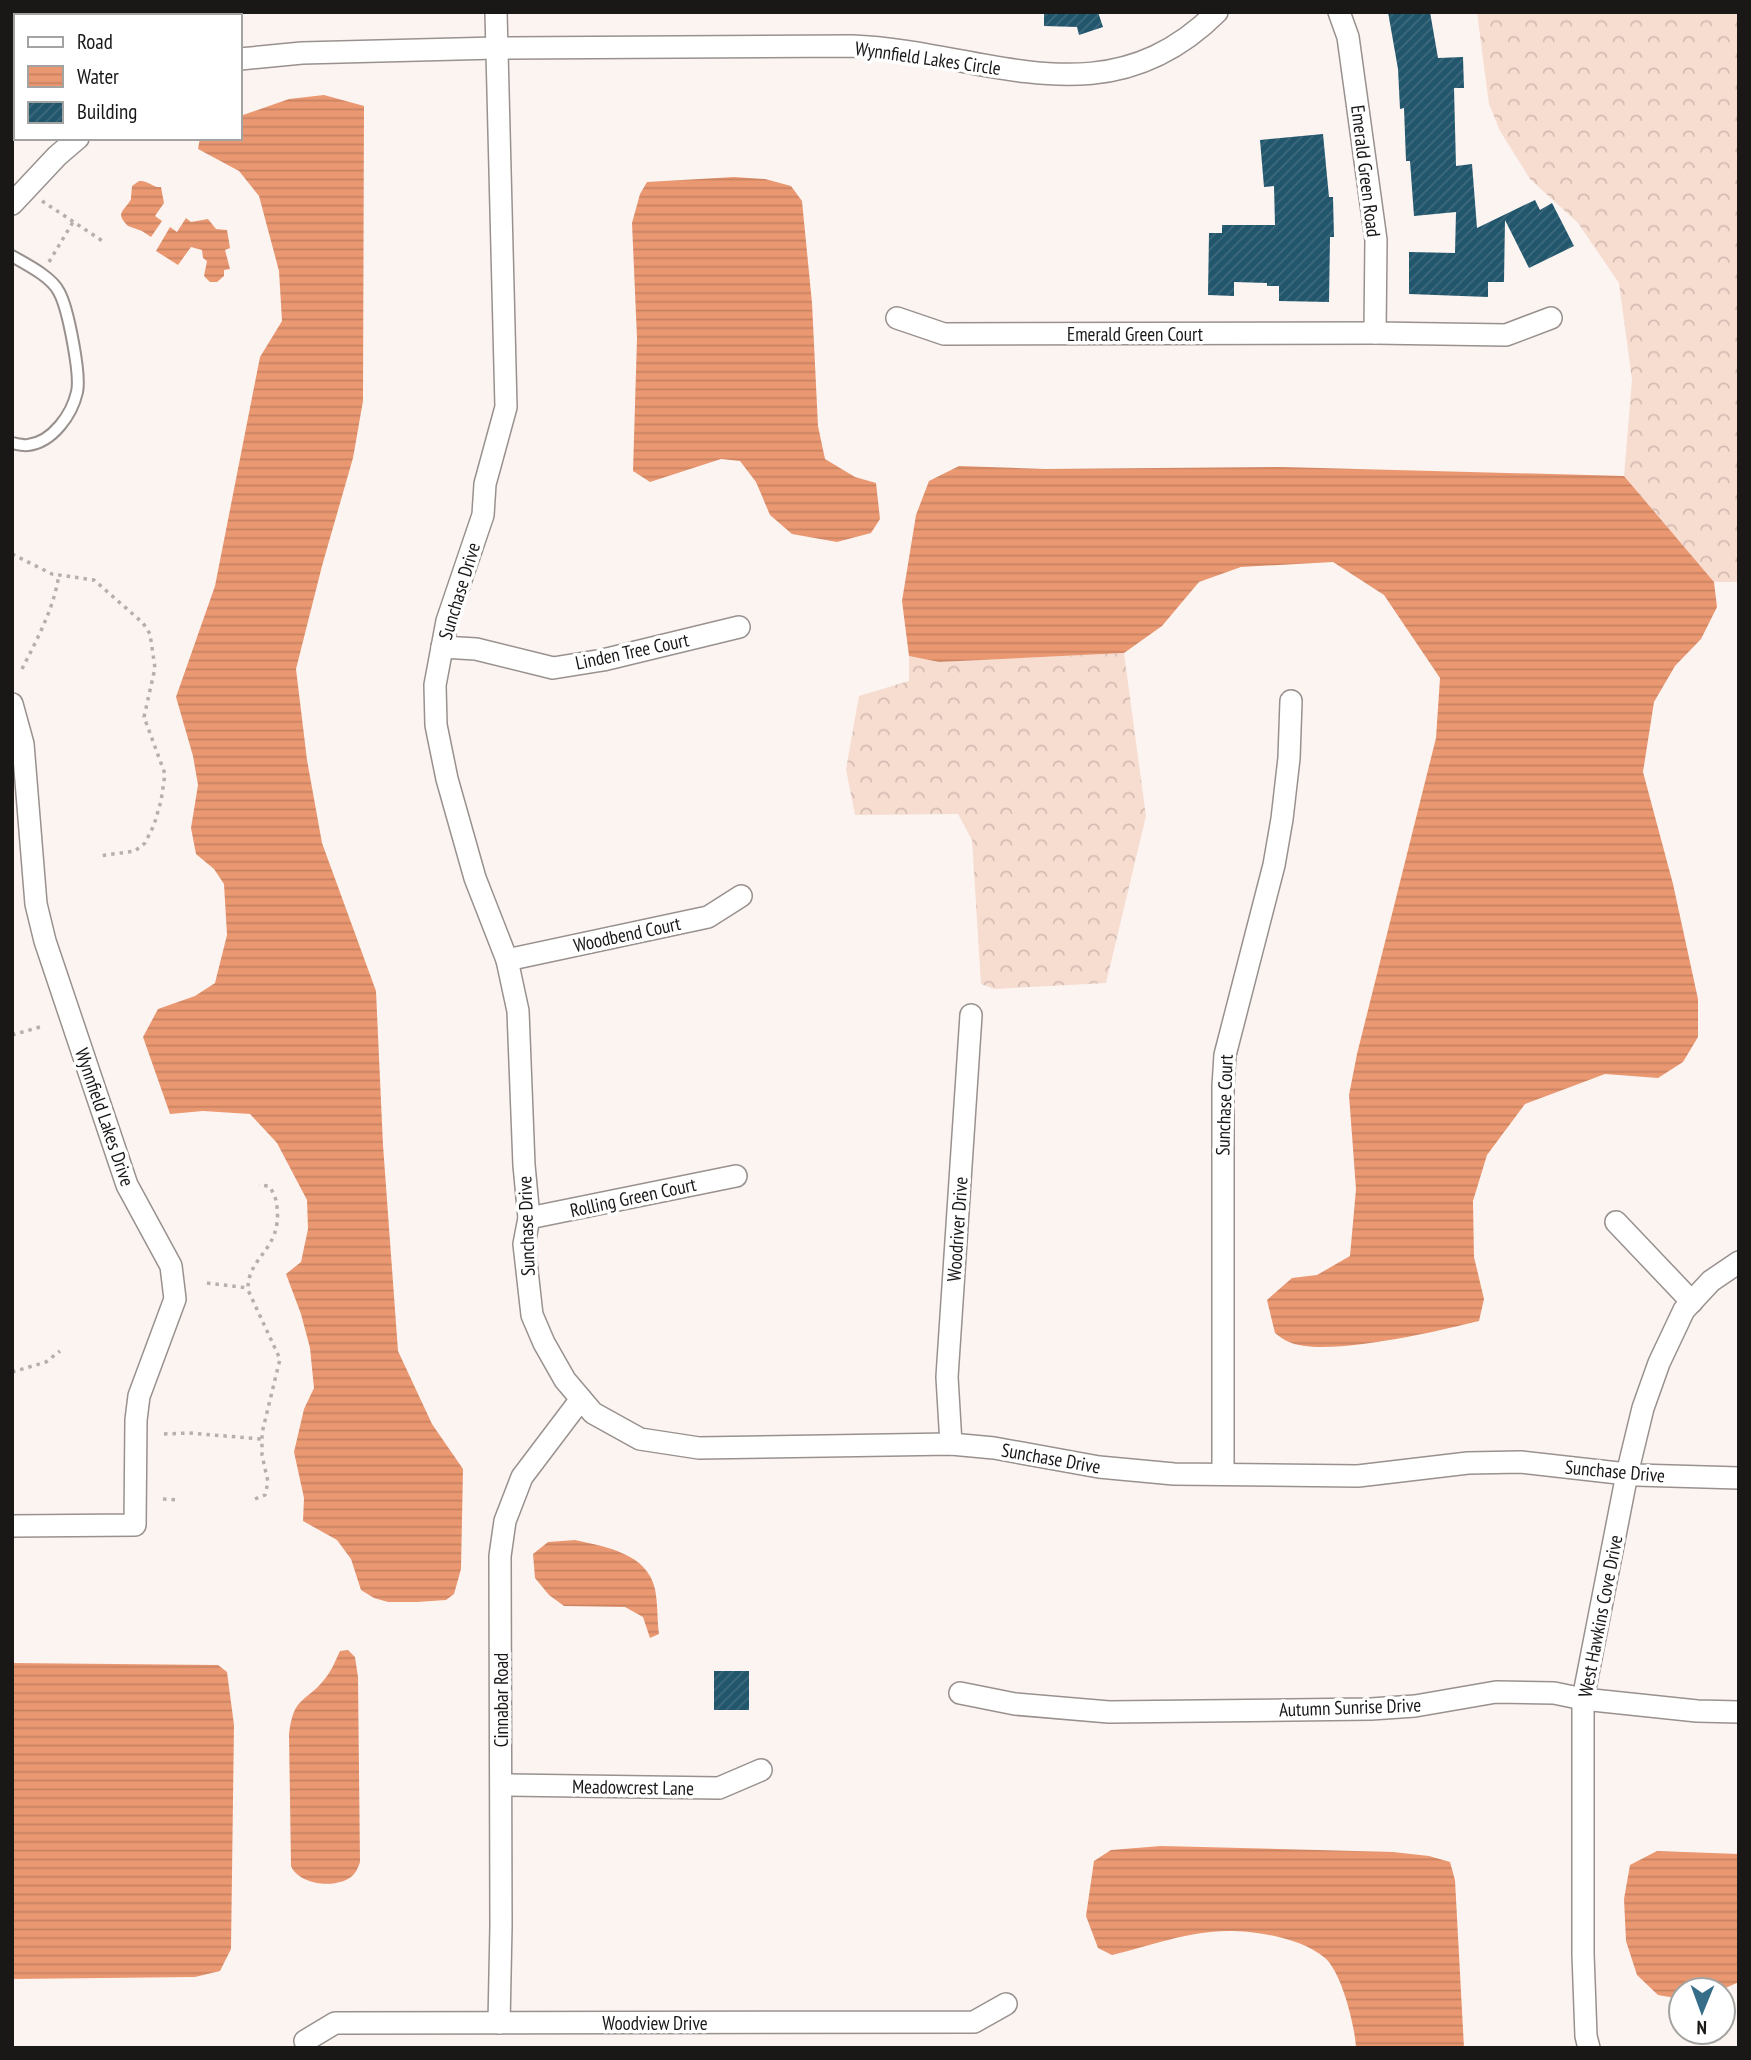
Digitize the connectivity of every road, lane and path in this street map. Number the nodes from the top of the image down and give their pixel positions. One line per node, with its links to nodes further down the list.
1 (496, 12): 4 (street, Sunchase Drive)
2 (1217, 12): 4 (street, Wynnfield Lakes Circle)
3 (1339, 12): 15 (street, Emerald Green Road)
4 (496, 48): 5 (street, Wynnfield Lakes Circle); 20 (street, Sunchase Drive)
5 (242, 59)
6 (76, 140): 8 (street)
7 (42, 201): 9 (path)
8 (12, 204)
9 (74, 222): 10 (path); 12 (path)
10 (104, 242)
11 (12, 256): 16 (lane)
12 (49, 262)
13 (897, 318): 15 (street, Emerald Green Court)
14 (1551, 318): 15 (street, Emerald Green Court)
15 (1375, 333)
16 (12, 443)
17 (12, 554): 18 (path)
18 (59, 574): 21 (path); 24 (path)
19 (739, 627): 20 (street, Linden Tree Court)
20 (442, 647): 26 (street, Sunchase Drive)
21 (22, 669)
22 (1291, 701): 44 (street, Sunchase Court)
23 (12, 704): 50 (street, Wynnfield Lakes Drive)
24 (99, 856)
25 (741, 896): 26 (street, Woodbend Court)
26 (507, 960): 32 (street, Sunchase Drive)
27 (971, 1015): 43 (street, Woodriver Drive)
28 (40, 1027): 29 (path)
29 (12, 1035)
30 (736, 1176): 32 (street, Rolling Green Court)
31 (258, 1185): 36 (path)
32 (530, 1219): 40 (street, Sunchase Drive)
33 (1616, 1222): 37 (street)
34 (1739, 1262): 37 (street, West Hawkins Cove Drive)
35 (207, 1283): 36 (path)
36 (248, 1288): 42 (path)
37 (1692, 1301): 45 (street, West Hawkins Cove Drive)
38 (60, 1351): 39 (path)
39 (12, 1372)
40 (581, 1399): 43 (street, Sunchase Drive); 55 (street, Cinnabar Road)
41 (164, 1434): 42 (path)
42 (261, 1439): 48 (path)
43 (951, 1444): 44 (street, Sunchase Drive)
44 (1223, 1474): 45 (street, Sunchase Drive)
45 (1627, 1474): 46 (street, Sunchase Drive); 52 (street, West Hawkins Cove Drive)
46 (1739, 1478)
47 (163, 1499): 49 (path)
48 (255, 1499)
49 (179, 1500)
50 (12, 1525)
51 (960, 1693): 52 (street, Autumn Sunrise Drive)
52 (1583, 1699): 53 (street, Autumn Sunrise Drive); 59 (street, West Hawkins Cove Drive)
53 (1739, 1712)
54 (761, 1770): 55 (street, Meadowcrest Lane)
55 (501, 1785): 57 (street, Cinnabar Road)
56 (1006, 2004): 57 (street, Woodview Drive)
57 (499, 2023): 58 (street, Woodview Drive)
58 (305, 2040)
59 (1589, 2048)

